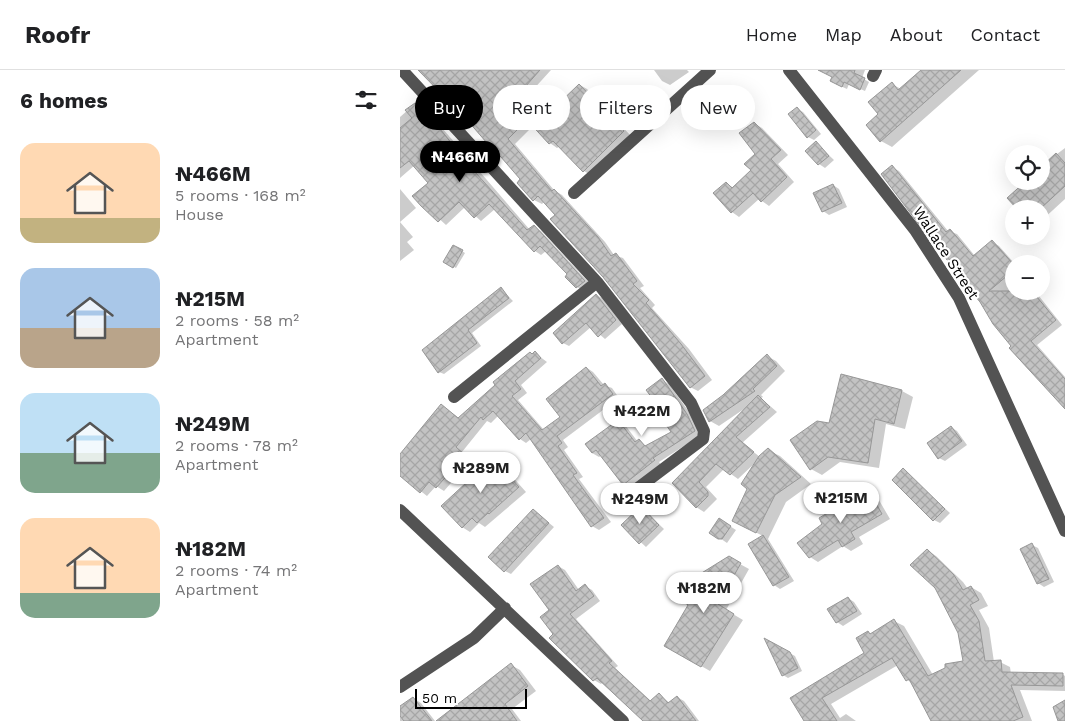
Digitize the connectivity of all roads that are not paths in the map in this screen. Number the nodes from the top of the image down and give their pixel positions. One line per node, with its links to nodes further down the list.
1 (402, 70): 5 (street)
2 (710, 70): 4 (street)
3 (788, 70): 9 (street, Wallace Street)
4 (574, 193)
5 (597, 282): 6 (street); 7 (street)
6 (454, 397)
7 (614, 506)
8 (400, 510): 10 (street)
9 (1065, 531)
10 (505, 608): 11 (street); 12 (street)
11 (400, 688)
12 (623, 721)

